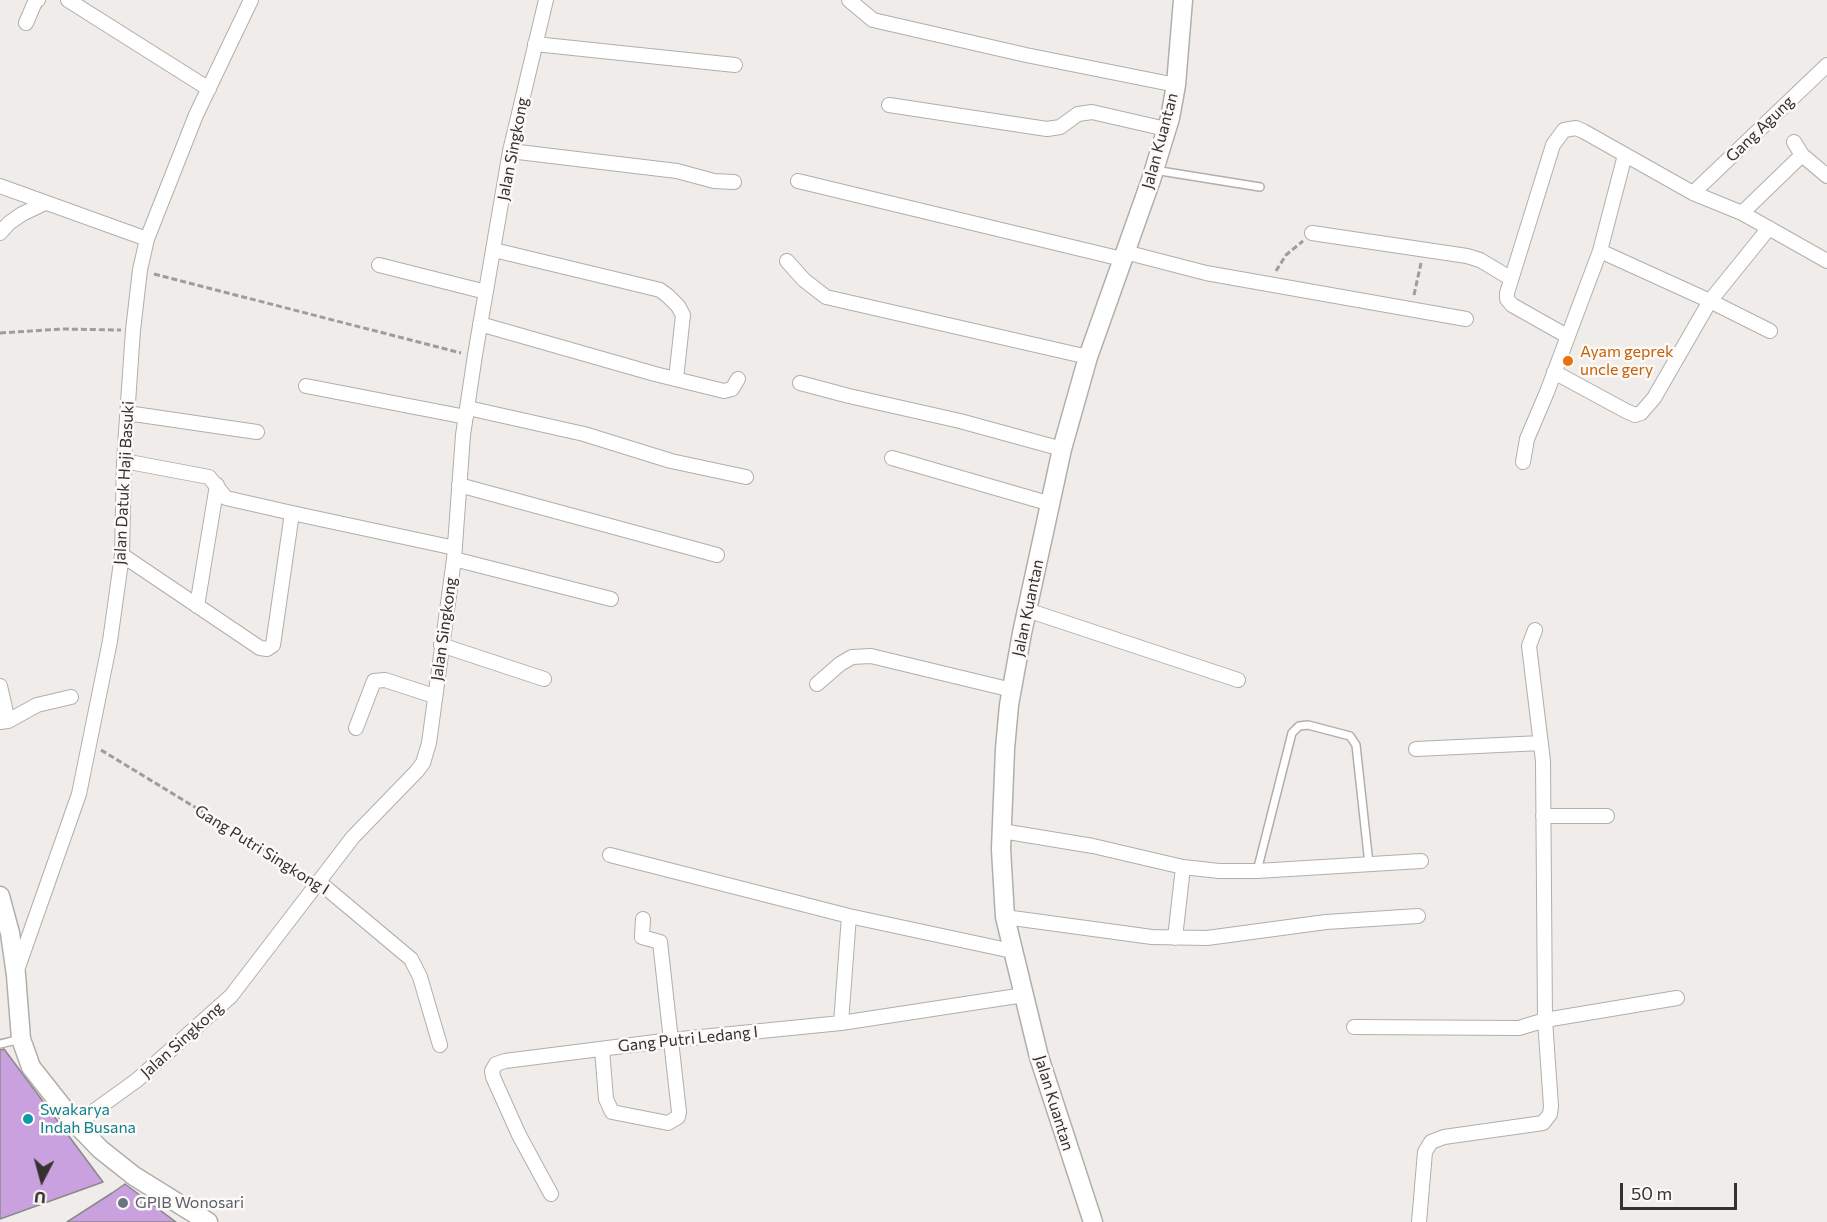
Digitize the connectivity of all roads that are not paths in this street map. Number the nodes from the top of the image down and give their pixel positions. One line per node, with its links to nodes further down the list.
1 (38, 0): 7 (street)
2 (68, 0): 12 (street)
3 (251, 0): 12 (street, Jalan Datuk Haji Basuki)
4 (546, 0): 8 (street, Jalan Singkong)
5 (849, 0): 11 (street)
6 (1183, 0): 11 (street, Jalan Kuantan)
7 (26, 23)
8 (535, 44): 9 (street); 16 (street, Jalan Singkong)
9 (735, 65)
10 (1825, 70): 25 (street, Gang Agung)
11 (1176, 85): 14 (street, Jalan Kuantan)
12 (208, 89): 31 (street, Jalan Datuk Haji Basuki)
13 (890, 105): 14 (street)
14 (1167, 129): 19 (street, Jalan Kuantan)
15 (1794, 142): 17 (street)
16 (510, 151): 22 (street); 32 (street, Jalan Singkong)
17 (1802, 154): 20 (street); 27 (street)
18 (1625, 155): 25 (street); 33 (street); 38 (street)
19 (1154, 170): 24 (lane); 34 (street, Jalan Kuantan)
20 (1827, 176)
21 (798, 181): 34 (street)
22 (734, 182)
23 (0, 186): 26 (street)
24 (1260, 187)
25 (1693, 193): 27 (street)
26 (45, 203): 29 (street); 31 (street)
27 (1742, 213): 28 (street)
28 (1769, 228): 36 (street); 40 (street)
29 (0, 233)
30 (1312, 233): 38 (street)
31 (147, 239): 51 (street, Jalan Datuk Haji Basuki)
32 (494, 250): 39 (street, Jalan Singkong); 48 (street)
33 (1600, 251): 40 (street); 44 (street)
34 (1124, 255): 41 (street); 45 (street, Jalan Kuantan)
35 (787, 261): 45 (street)
36 (1827, 261)
37 (379, 265): 39 (street)
38 (1510, 278): 44 (street)
39 (486, 292): 42 (street, Jalan Singkong)
40 (1710, 301): 43 (street); 46 (street)
41 (1466, 319)
42 (480, 324): 48 (street); 52 (street, Jalan Singkong)
43 (1770, 331)
44 (1567, 336): 46 (street)
45 (1088, 357): 54 (street, Jalan Kuantan)
46 (1554, 372): 57 (street)
47 (738, 379): 48 (street)
48 (676, 380)
49 (800, 383): 54 (street)
50 (306, 386): 52 (street)
51 (127, 413): 53 (street); 56 (street, Jalan Datuk Haji Basuki)
52 (467, 413): 58 (street); 60 (street, Jalan Singkong)
53 (257, 432)
54 (1062, 449): 61 (street, Jalan Kuantan)
55 (892, 458): 61 (street)
56 (124, 460): 59 (street); 64 (street, Jalan Datuk Haji Basuki)
57 (1523, 462)
58 (746, 477)
59 (217, 485): 62 (street); 67 (street)
60 (459, 485): 63 (street, Jalan Singkong); 65 (street)
61 (1050, 504): 68 (street, Jalan Kuantan)
62 (292, 513): 63 (street); 67 (street)
63 (454, 554): 66 (street); 70 (street, Jalan Singkong)
64 (122, 555): 67 (street); 98 (street, Jalan Datuk Haji Basuki)
65 (717, 555)
66 (611, 599)
67 (197, 606)
68 (1027, 610): 72 (street); 75 (street, Jalan Kuantan)
69 (1535, 630): 80 (street)
70 (441, 645): 71 (street); 76 (street, Jalan Singkong)
71 (544, 679)
72 (1238, 680)
73 (817, 684): 75 (street)
74 (0, 686): 78 (street)
75 (1012, 690): 84 (street, Jalan Kuantan)
76 (434, 696): 79 (street); 90 (street, Jalan Singkong)
77 (71, 697): 78 (street)
78 (4, 721)
79 (356, 729)
80 (1541, 743): 81 (street); 82 (street)
81 (1416, 749)
82 (1543, 816): 83 (street); 101 (street)
83 (1607, 816)
84 (1002, 831): 88 (street); 94 (street, Jalan Kuantan)
85 (610, 855): 92 (street)
86 (1420, 861): 87 (street)
87 (1369, 864): 89 (street); 89 (lane)
88 (1183, 867): 89 (street); 96 (street)
89 (1257, 872)
90 (318, 882): 107 (street, Gang Putri Singkong I); 109 (street, Jalan Singkong)
91 (0, 896): 98 (street)
92 (849, 916): 97 (street); 102 (street)
93 (1418, 916): 96 (street)
94 (1005, 917): 96 (street); 97 (street, Jalan Kuantan)
95 (643, 920): 105 (street)
96 (1175, 938)
97 (1012, 951): 99 (street, Jalan Kuantan)
98 (16, 975): 104 (street)
99 (1024, 995): 102 (street, Gang Putri Ledang I); 112 (street, Jalan Kuantan)
100 (1677, 998): 101 (street)
101 (1545, 1020): 103 (street); 113 (street)
102 (841, 1023): 105 (street, Gang Putri Ledang I)
103 (1354, 1027)
104 (21, 1039): 106 (lane); 109 (street)
105 (671, 1041): 108 (street, Gang Putri Ledang I); 108 (street)
106 (0, 1044)
107 (440, 1045)
108 (602, 1049): 110 (street, Gang Putri Ledang I)
109 (76, 1124): 111 (street)
110 (551, 1194)
111 (208, 1222)
112 (1093, 1222)
113 (1419, 1222)

